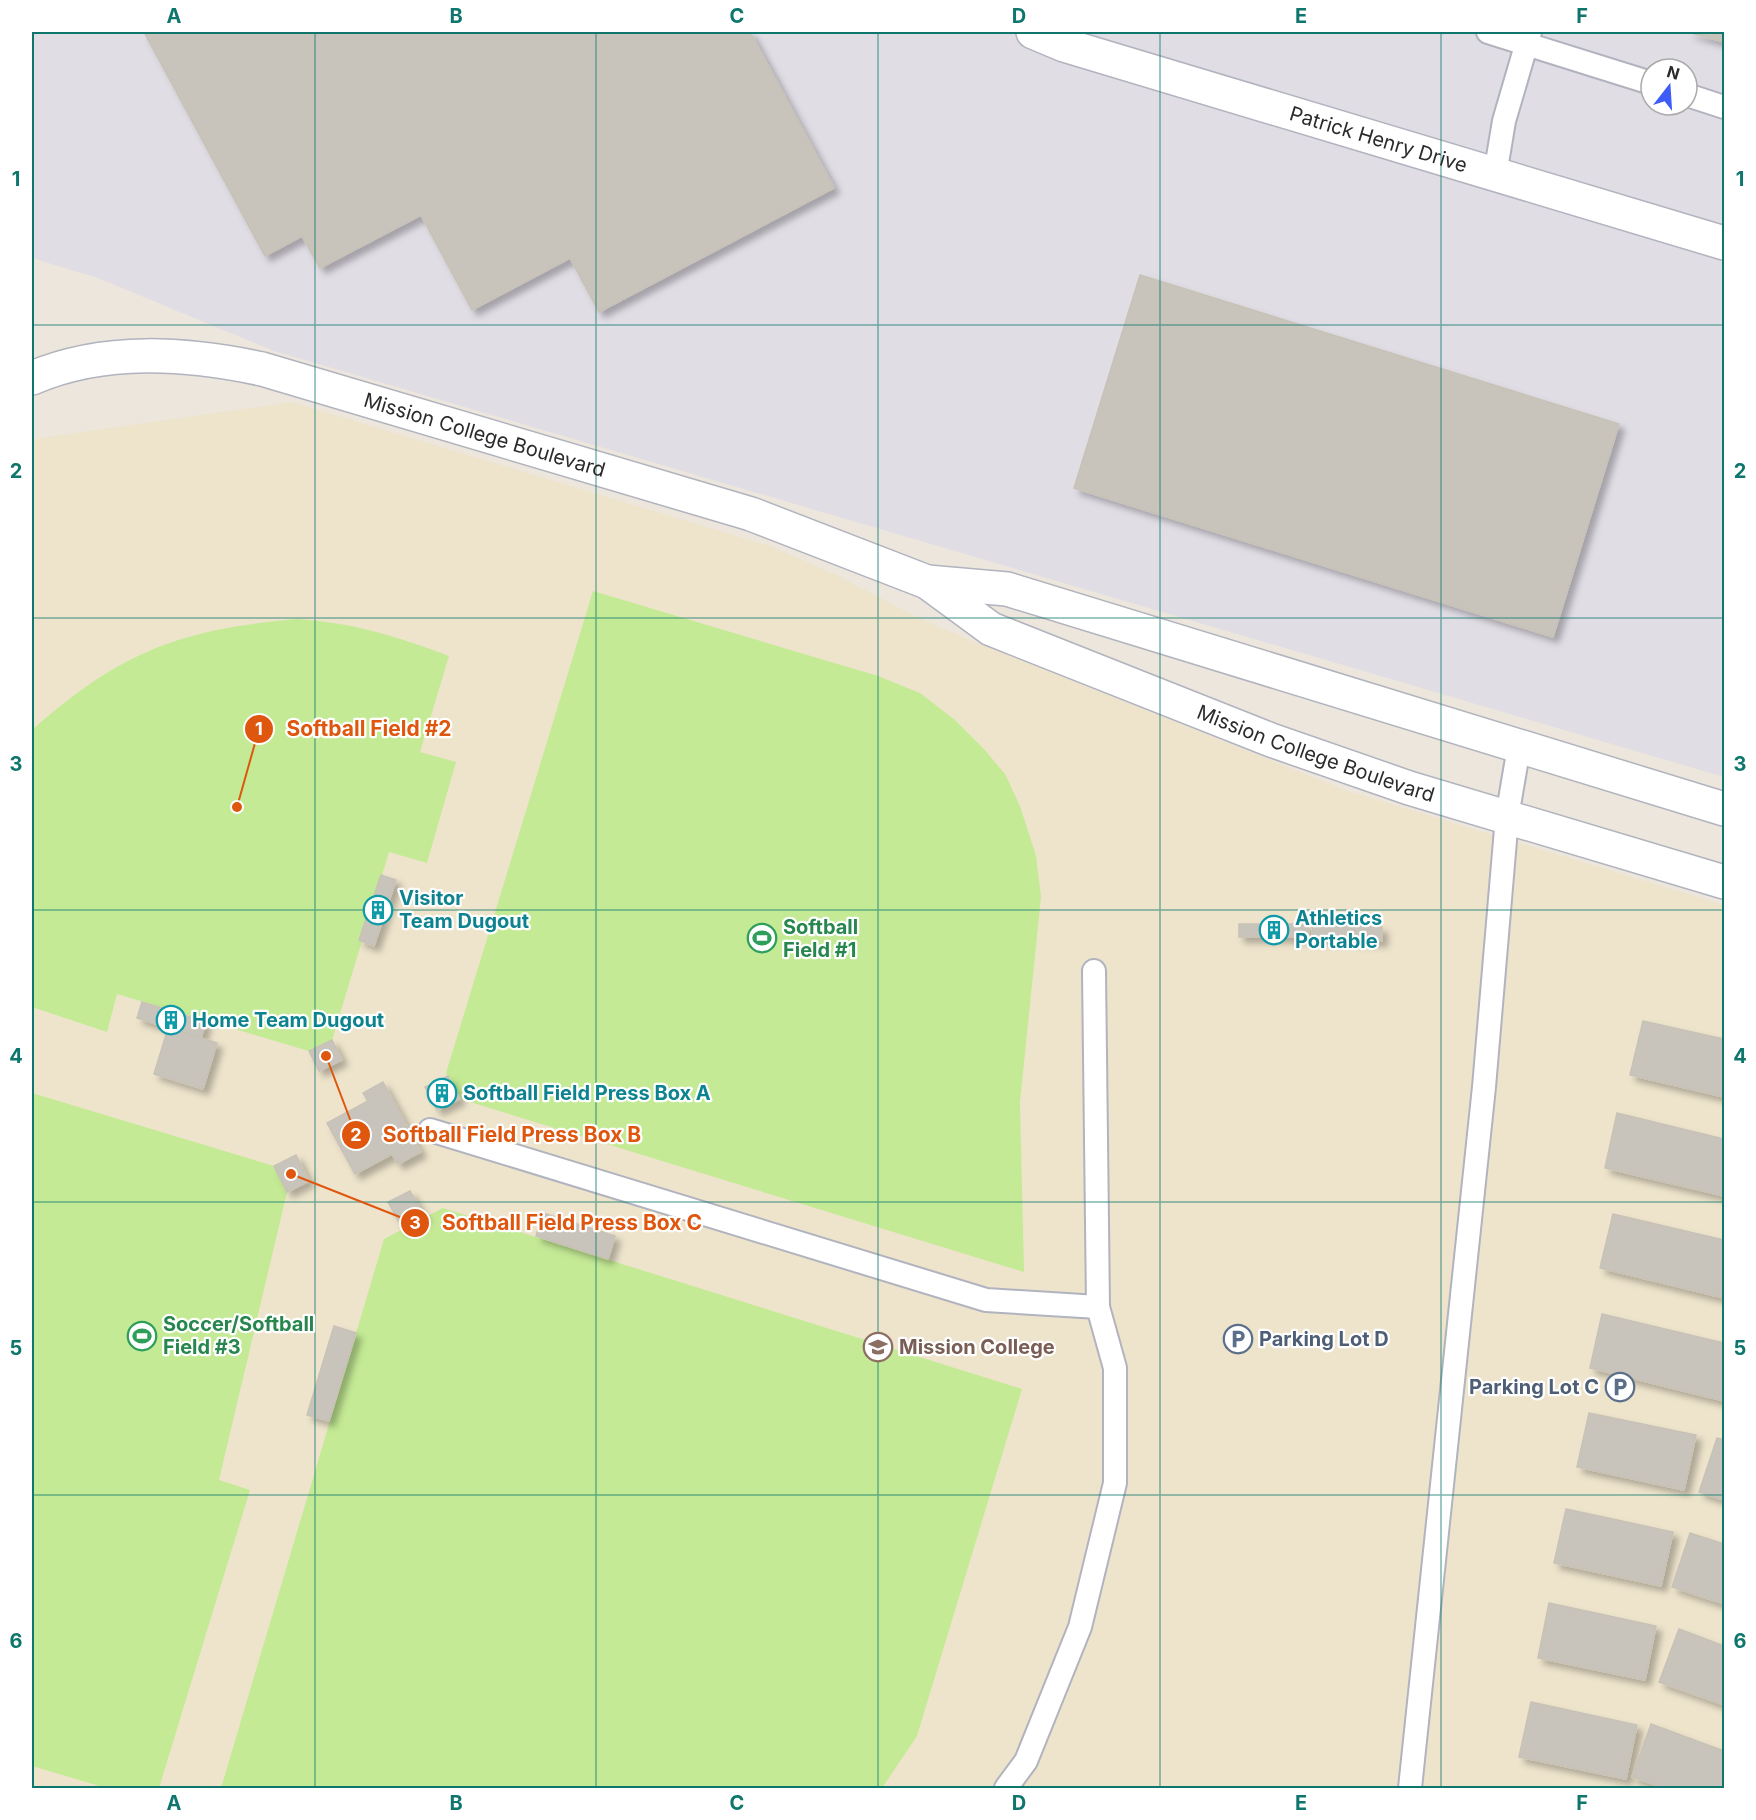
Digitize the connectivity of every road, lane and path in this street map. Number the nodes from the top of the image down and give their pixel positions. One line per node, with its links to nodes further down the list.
1 (1033, 32): 7 (street, Patrick Henry Drive)
2 (1488, 32): 3 (lane)
3 (1528, 38): 4 (lane); 7 (lane)
4 (1639, 79)
5 (1699, 99): 6 (lane)
6 (1725, 107)
7 (1495, 175): 8 (street, Patrick Henry Drive)
8 (1725, 243)
9 (32, 378): 10 (street, Mission College Boulevard)
10 (927, 582): 11 (street, Mission College Boulevard); 13 (street, Mission College Boulevard)
11 (1519, 747): 12 (street, Mission College Boulevard); 13 (lane)
12 (1725, 809)
13 (1507, 817): 14 (street, Mission College Boulevard); 19 (lane)
14 (1725, 882)
15 (1094, 970): 17 (lane)
16 (430, 1130): 17 (lane)
17 (1098, 1306): 18 (lane)
18 (1006, 1788)
19 (1410, 1788)

